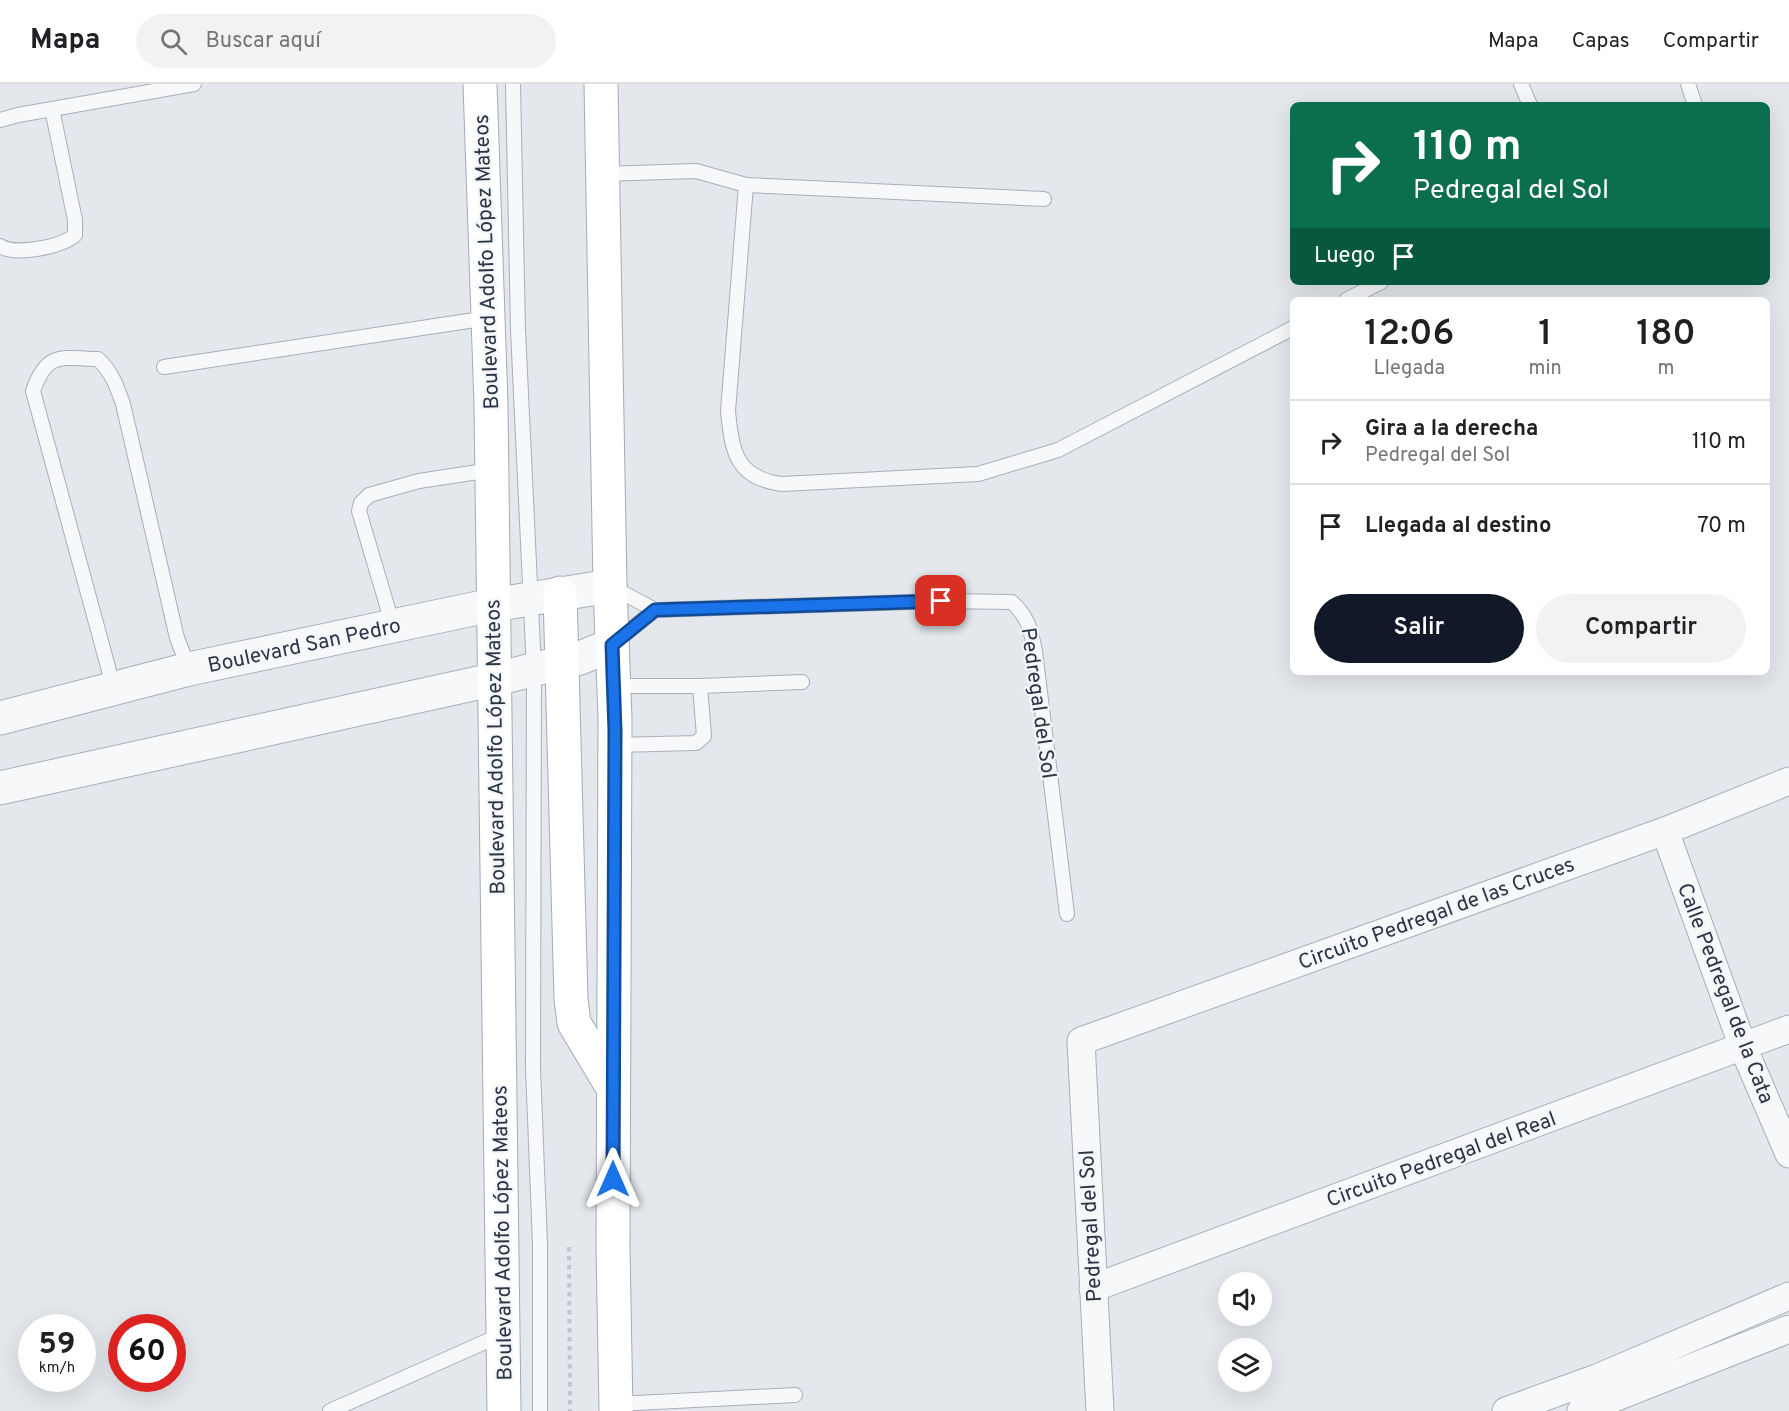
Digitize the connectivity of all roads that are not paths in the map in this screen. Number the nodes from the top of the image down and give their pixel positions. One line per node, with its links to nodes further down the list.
1 (194, 84): 9 (lane)
2 (480, 84): 17 (main road, Boulevard Adolfo López Mateos)
3 (513, 84): 22 (lane)
4 (601, 84): 11 (main road)
5 (1521, 84): 7 (lane)
6 (1688, 84): 8 (lane)
7 (1529, 102)
8 (1694, 102)
9 (52, 109): 10 (lane); 14 (lane)
10 (0, 120)
11 (602, 174): 12 (lane); 21 (main road)
12 (746, 185): 13 (lane); 18 (lane)
13 (1044, 199)
14 (0, 246)
15 (1375, 285): 16 (lane)
16 (1352, 297)
17 (488, 318): 19 (lane); 20 (main road, Boulevard Adolfo López Mateos)
18 (1290, 330)
19 (164, 367)
20 (491, 470): 23 (main road, Boulevard Adolfo López Mateos); 25 (lane)
21 (610, 586): 22 (street, Boulevard San Pedro); 24 (lane, Pedregal del Sol); 26 (main road)
22 (545, 596): 23 (street, Boulevard San Pedro); 27 (main road)
23 (492, 605): 25 (street, Boulevard San Pedro); 29 (main road, Boulevard Adolfo López Mateos)
24 (655, 610): 26 (lane); 39 (lane, Pedregal del Sol)
25 (393, 626): 28 (street, Boulevard San Pedro)
26 (612, 645): 27 (street); 31 (main road)
27 (548, 666): 29 (street); 43 (main road); 53 (lane)
28 (189, 669): 33 (street, Boulevard San Pedro); 33 (lane)
29 (496, 679): 37 (street); 48 (main road, Boulevard Adolfo López Mateos)
30 (802, 682): 32 (lane)
31 (614, 686): 32 (lane); 35 (main road)
32 (700, 686): 35 (lane)
33 (114, 689): 34 (street, Boulevard San Pedro)
34 (0, 718)
35 (615, 745): 43 (main road)
36 (1789, 781): 38 (street, Circuito Pedregal de las Cruces)
37 (0, 788)
38 (1665, 831): 41 (street, Circuito Pedregal de las Cruces); 42 (street, Calle Pedregal de la Cata)
39 (1066, 914)
40 (1789, 1029): 42 (street, Circuito Pedregal del Real)
41 (1081, 1041): 45 (street, Pedregal del Sol)
42 (1743, 1047): 44 (street, Calle Pedregal de la Cata); 45 (street, Circuito Pedregal del Real)
43 (613, 1088): 50 (main road)
44 (1789, 1154)
45 (1093, 1288): 54 (street, Pedregal del Sol)
46 (1789, 1296): 55 (street)
47 (1789, 1329): 56 (street)
48 (503, 1334): 51 (lane); 52 (main road, Boulevard Adolfo López Mateos)
49 (795, 1395): 50 (lane)
50 (616, 1408)
51 (330, 1411)
52 (504, 1411)
53 (540, 1411)
54 (1100, 1411)
55 (1506, 1411)
56 (1581, 1411)

